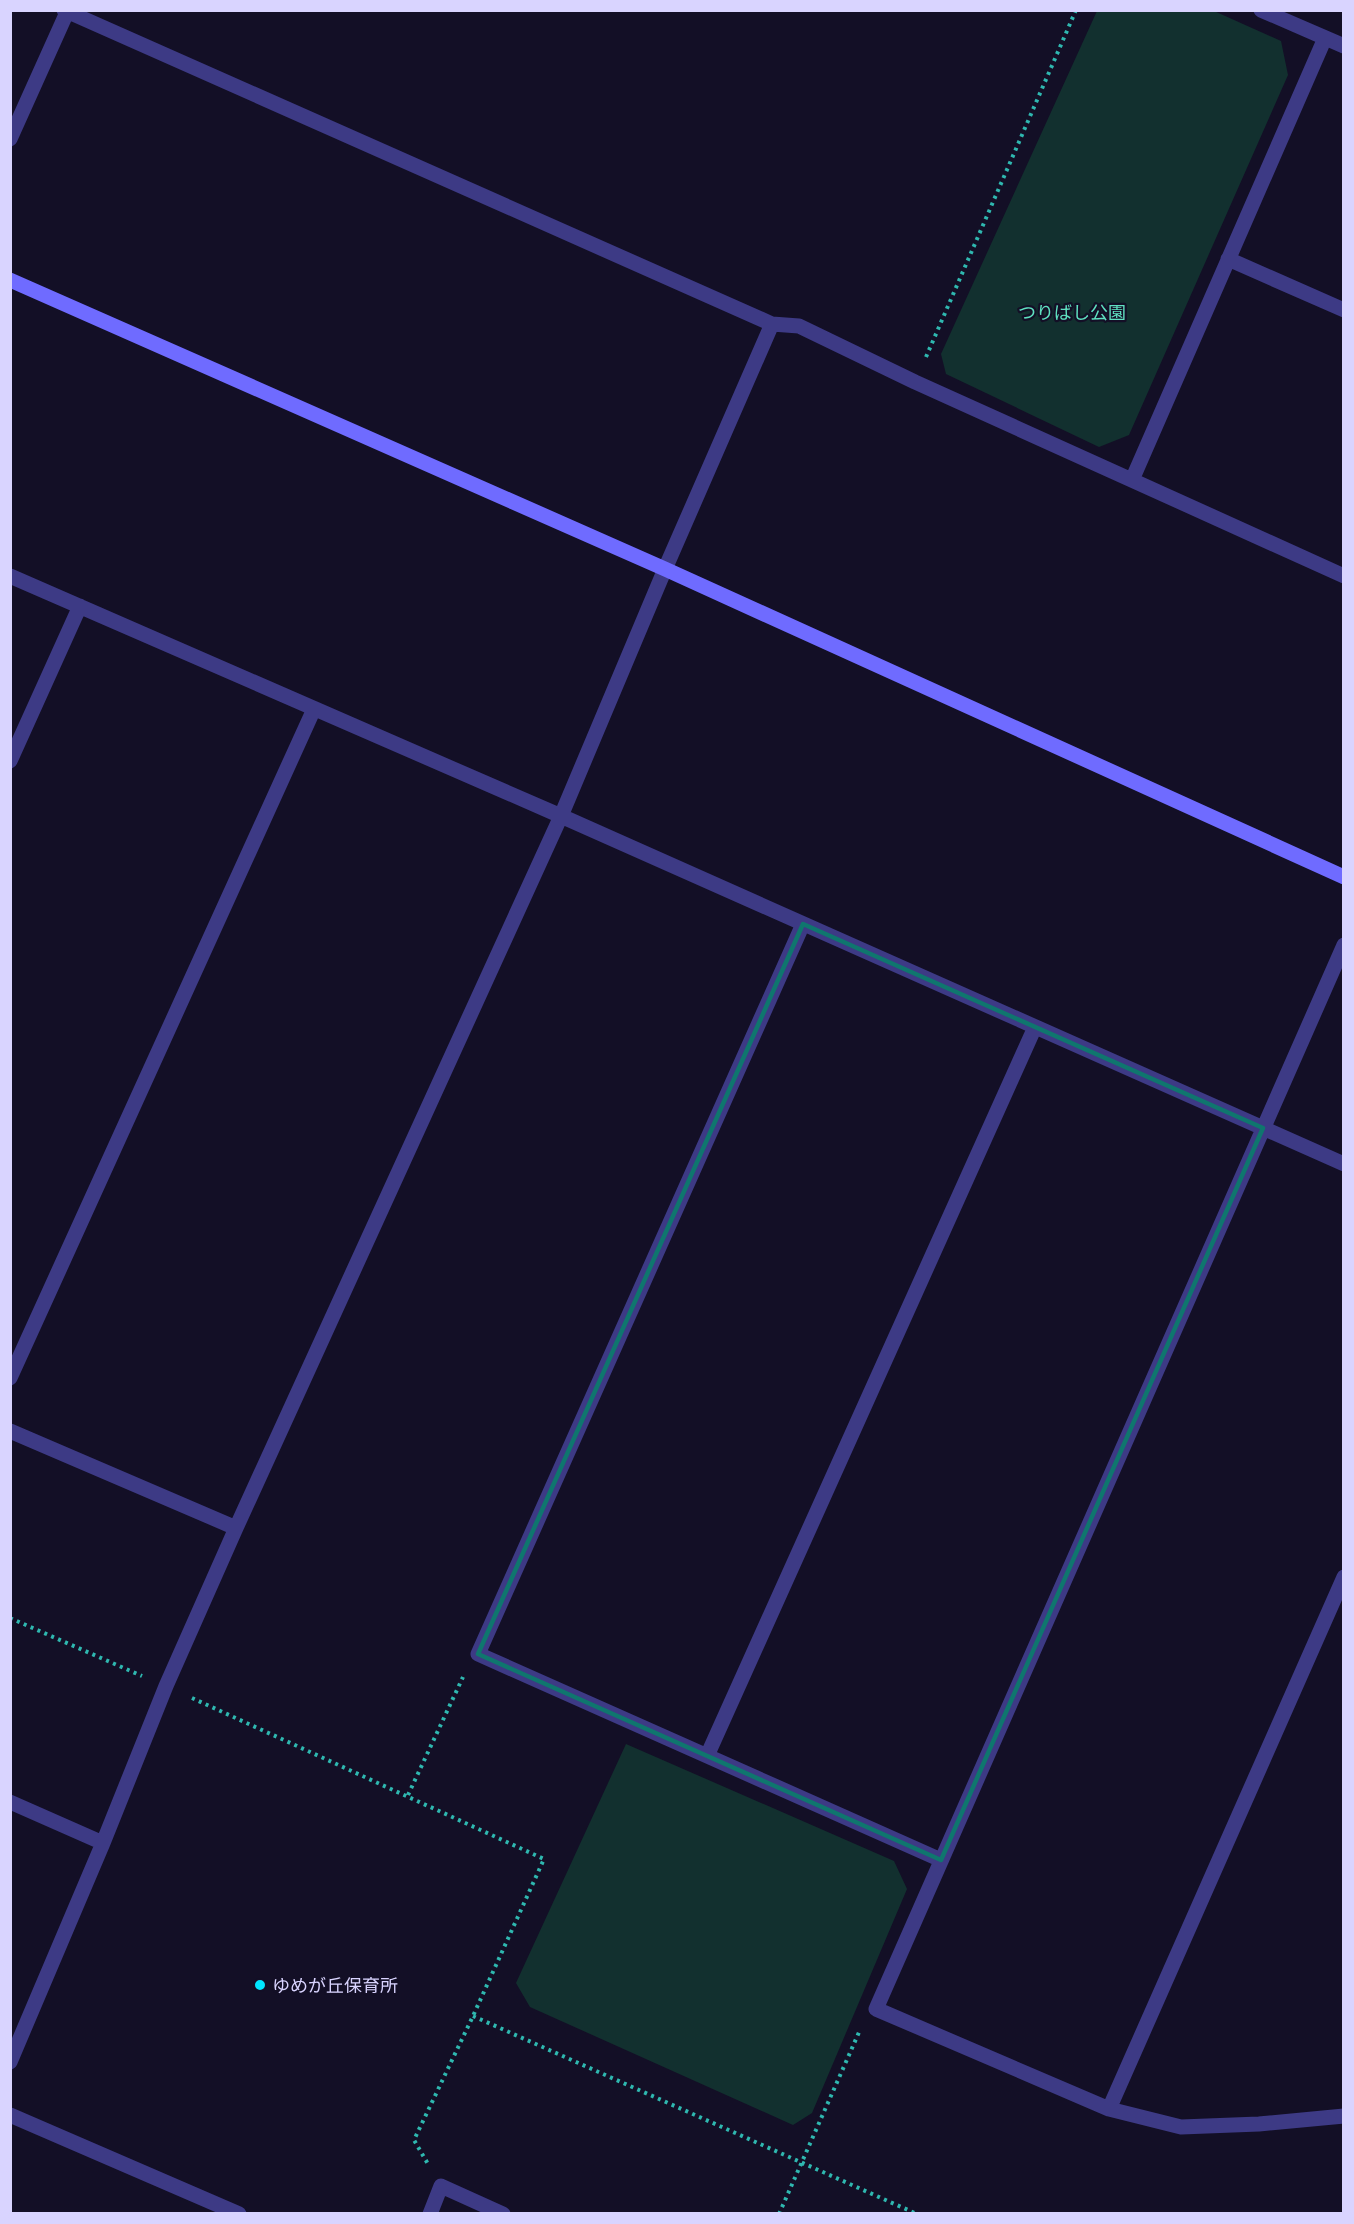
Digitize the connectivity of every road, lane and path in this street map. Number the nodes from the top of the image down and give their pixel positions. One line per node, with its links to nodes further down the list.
1 (1076, 10): 11 (path)
2 (1262, 10): 4 (street)
3 (66, 11): 6 (street); 10 (street)
4 (1325, 38): 5 (street); 7 (street)
5 (1344, 46)
6 (10, 139)
7 (1228, 259): 9 (street); 12 (street)
8 (10, 280): 13 (street)
9 (1344, 310)
10 (772, 324): 11 (street); 13 (street)
11 (915, 382): 12 (street)
12 (1131, 480): 15 (street)
13 (665, 569): 19 (street); 20 (street)
14 (10, 576): 16 (street)
15 (1344, 576)
16 (80, 606): 17 (street); 18 (street)
17 (314, 709): 19 (street); 26 (street)
18 (10, 761)
19 (561, 816): 21 (street); 28 (street)
20 (1344, 877)
21 (803, 924): 23 (street); 31 (street)
22 (1344, 945): 24 (street)
23 (1035, 1027): 24 (street); 33 (street)
24 (1263, 1128): 25 (street); 37 (street)
25 (1344, 1164)
26 (10, 1378)
27 (10, 1431): 28 (street)
28 (236, 1528): 32 (street)
29 (1344, 1577): 41 (street)
30 (10, 1618): 32 (path)
31 (478, 1654): 33 (street); 34 (path)
32 (166, 1686): 34 (path); 36 (street)
33 (707, 1756): 37 (street)
34 (408, 1795): 39 (path)
35 (10, 1802): 36 (street)
36 (103, 1843): 40 (street)
37 (941, 1860): 38 (street)
38 (876, 2009): 41 (street); 44 (path)
39 (473, 2016): 44 (path); 45 (path)
40 (10, 2062)
41 (1109, 2109): 43 (street)
42 (10, 2115): 46 (street)
43 (1344, 2116)
44 (802, 2162): 49 (path); 50 (path)
45 (441, 2186): 47 (street); 48 (street)
46 (234, 2213)
47 (430, 2214)
48 (502, 2214)
49 (779, 2214)
50 (917, 2214)

